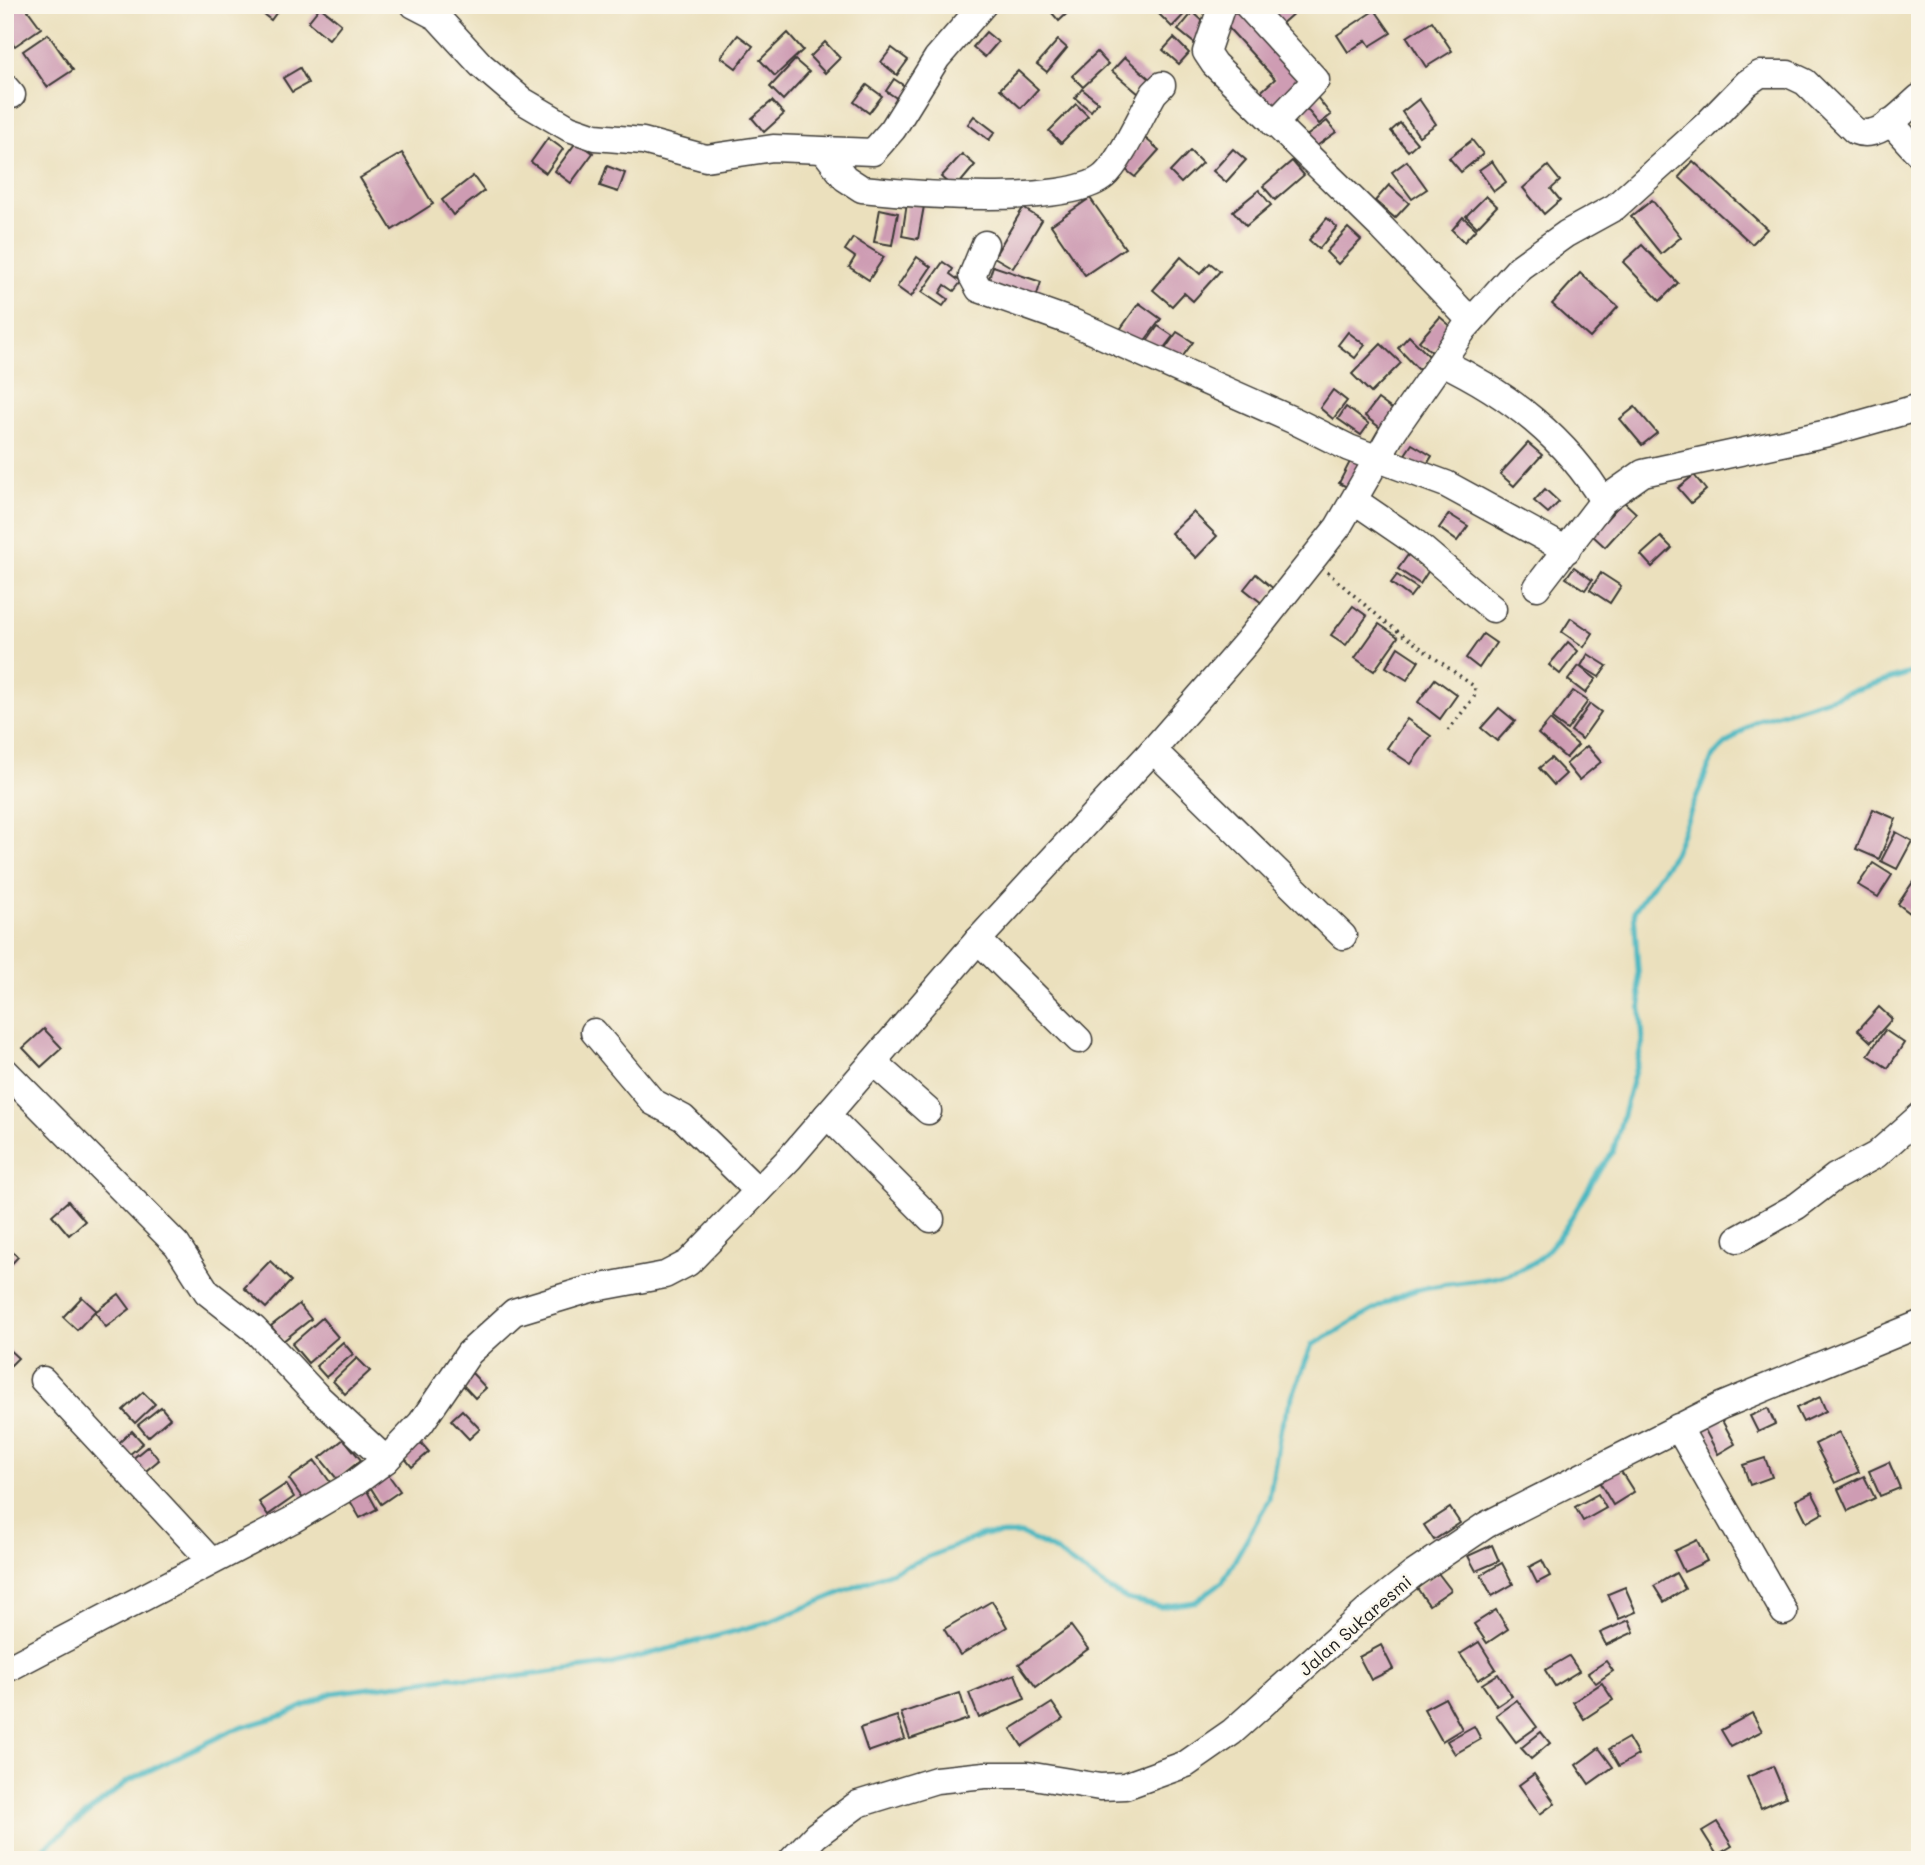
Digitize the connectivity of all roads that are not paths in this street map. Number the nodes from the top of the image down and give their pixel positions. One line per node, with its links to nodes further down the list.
1 (414, 5): 9 (street)
2 (984, 5): 9 (street)
3 (1222, 5): 8 (street)
4 (1247, 5): 8 (street)
5 (1162, 85): 9 (street)
6 (1920, 97): 7 (street)
7 (1890, 122): 10 (street); 12 (street)
8 (1274, 124): 12 (street)
9 (825, 152)
10 (1920, 155)
11 (985, 244): 15 (street)
12 (1471, 321): 13 (street)
13 (1442, 362): 15 (street); 17 (street)
14 (1920, 407): 17 (street)
15 (1379, 458): 16 (street); 18 (street)
16 (1355, 501): 20 (street); 21 (street)
17 (1603, 501): 18 (street)
18 (1567, 550): 19 (street)
19 (1537, 587)
20 (1493, 608)
21 (1153, 750): 22 (street); 23 (street)
22 (1343, 936)
23 (978, 940): 25 (street); 26 (street)
24 (594, 1032): 31 (street)
25 (1079, 1040)
26 (873, 1062): 28 (street); 29 (street)
27 (5, 1071): 37 (street)
28 (929, 1111)
29 (827, 1115): 31 (street); 32 (street)
30 (1920, 1116): 33 (street)
31 (758, 1191): 37 (street)
32 (931, 1219)
33 (1738, 1239)
34 (1920, 1324): 36 (street, Jalan Sukaresmi)
35 (43, 1380): 38 (street)
36 (1678, 1427): 39 (street); 41 (street, Jalan Sukaresmi)
37 (386, 1460): 38 (street)
38 (211, 1561): 40 (street)
39 (1784, 1612)
40 (5, 1670)
41 (792, 1860)

